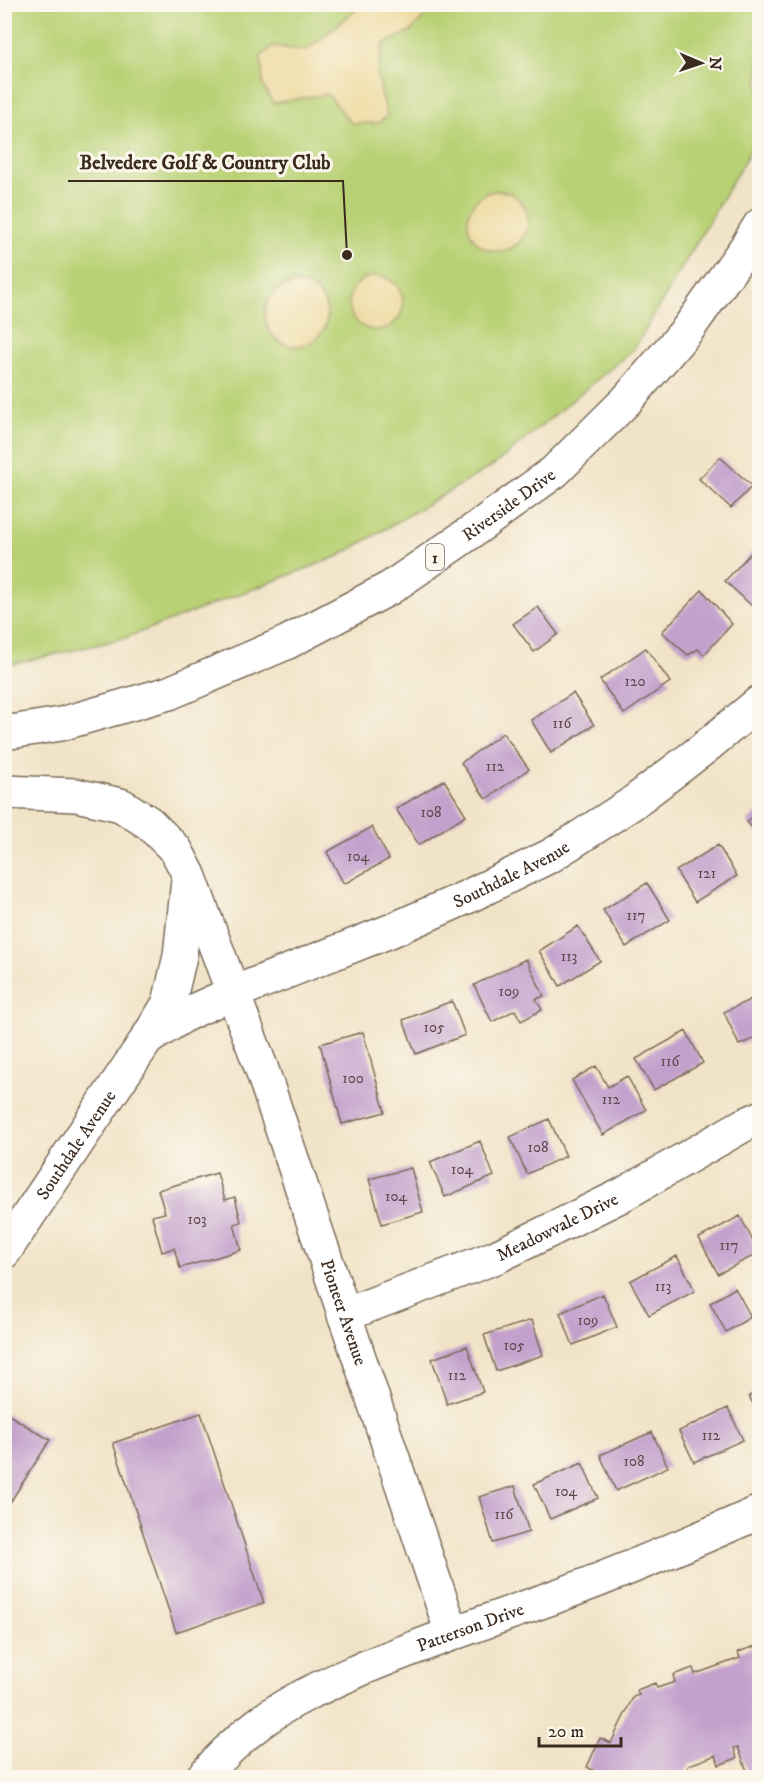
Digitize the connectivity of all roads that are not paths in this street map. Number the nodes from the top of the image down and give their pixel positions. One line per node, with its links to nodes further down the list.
1 (759, 225): 3 (main road, Riverside Drive / 1)
2 (759, 702): 6 (main road, Southdale Avenue)
3 (4, 733)
4 (4, 792): 5 (main road, Pioneer Avenue)
5 (189, 875): 6 (main road, Pioneer Avenue); 7 (main road, Southdale Avenue)
6 (233, 993): 7 (main road, Southdale Avenue); 10 (main road, Pioneer Avenue)
7 (147, 1039): 9 (main road, Southdale Avenue)
8 (759, 1119): 10 (main road, Meadowvale Drive)
9 (4, 1252)
10 (344, 1315): 12 (main road, Pioneer Avenue)
11 (759, 1512): 12 (main road, Patterson Drive)
12 (452, 1633): 13 (main road, Patterson Drive)
13 (202, 1778)

